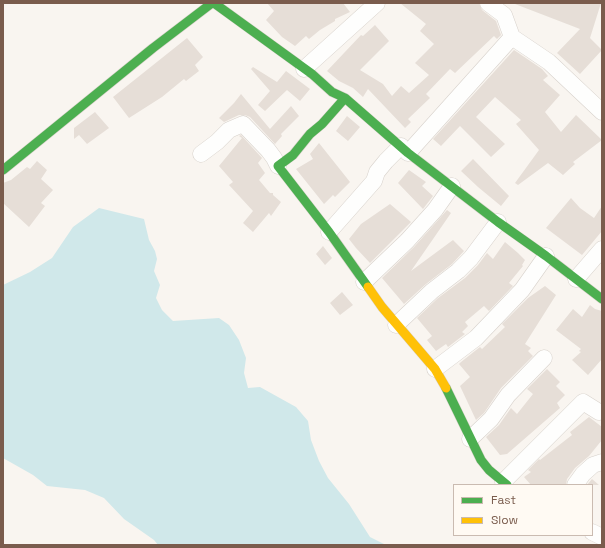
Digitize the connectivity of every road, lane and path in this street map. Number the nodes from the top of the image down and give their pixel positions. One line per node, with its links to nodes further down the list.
1 (213, 3): 5 (street); 11 (street)
2 (375, 3): 5 (street)
3 (488, 3): 4 (street)
4 (512, 37): 7 (street); 8 (street)
5 (304, 69): 6 (street)
6 (345, 98): 8 (street); 10 (street)
7 (602, 112)
8 (405, 150): 12 (street); 14 (street)
9 (201, 154): 10 (street)
10 (278, 166): 14 (street)
11 (3, 170)
12 (452, 186): 13 (street); 18 (street)
13 (498, 222): 16 (street); 20 (street)
14 (329, 232): 18 (street)
15 (602, 249): 17 (street)
16 (546, 256): 17 (street); 22 (street)
17 (576, 279): 19 (street)
18 (364, 282): 20 (street)
19 (602, 299)
20 (396, 324): 22 (street)
21 (544, 358): 24 (street)
22 (436, 369): 24 (street)
23 (599, 412): 26 (street)
24 (470, 439): 26 (street)
25 (602, 462): 27 (street)
26 (505, 484)
27 (576, 484)
28 (593, 532): 29 (street)
29 (602, 537)

